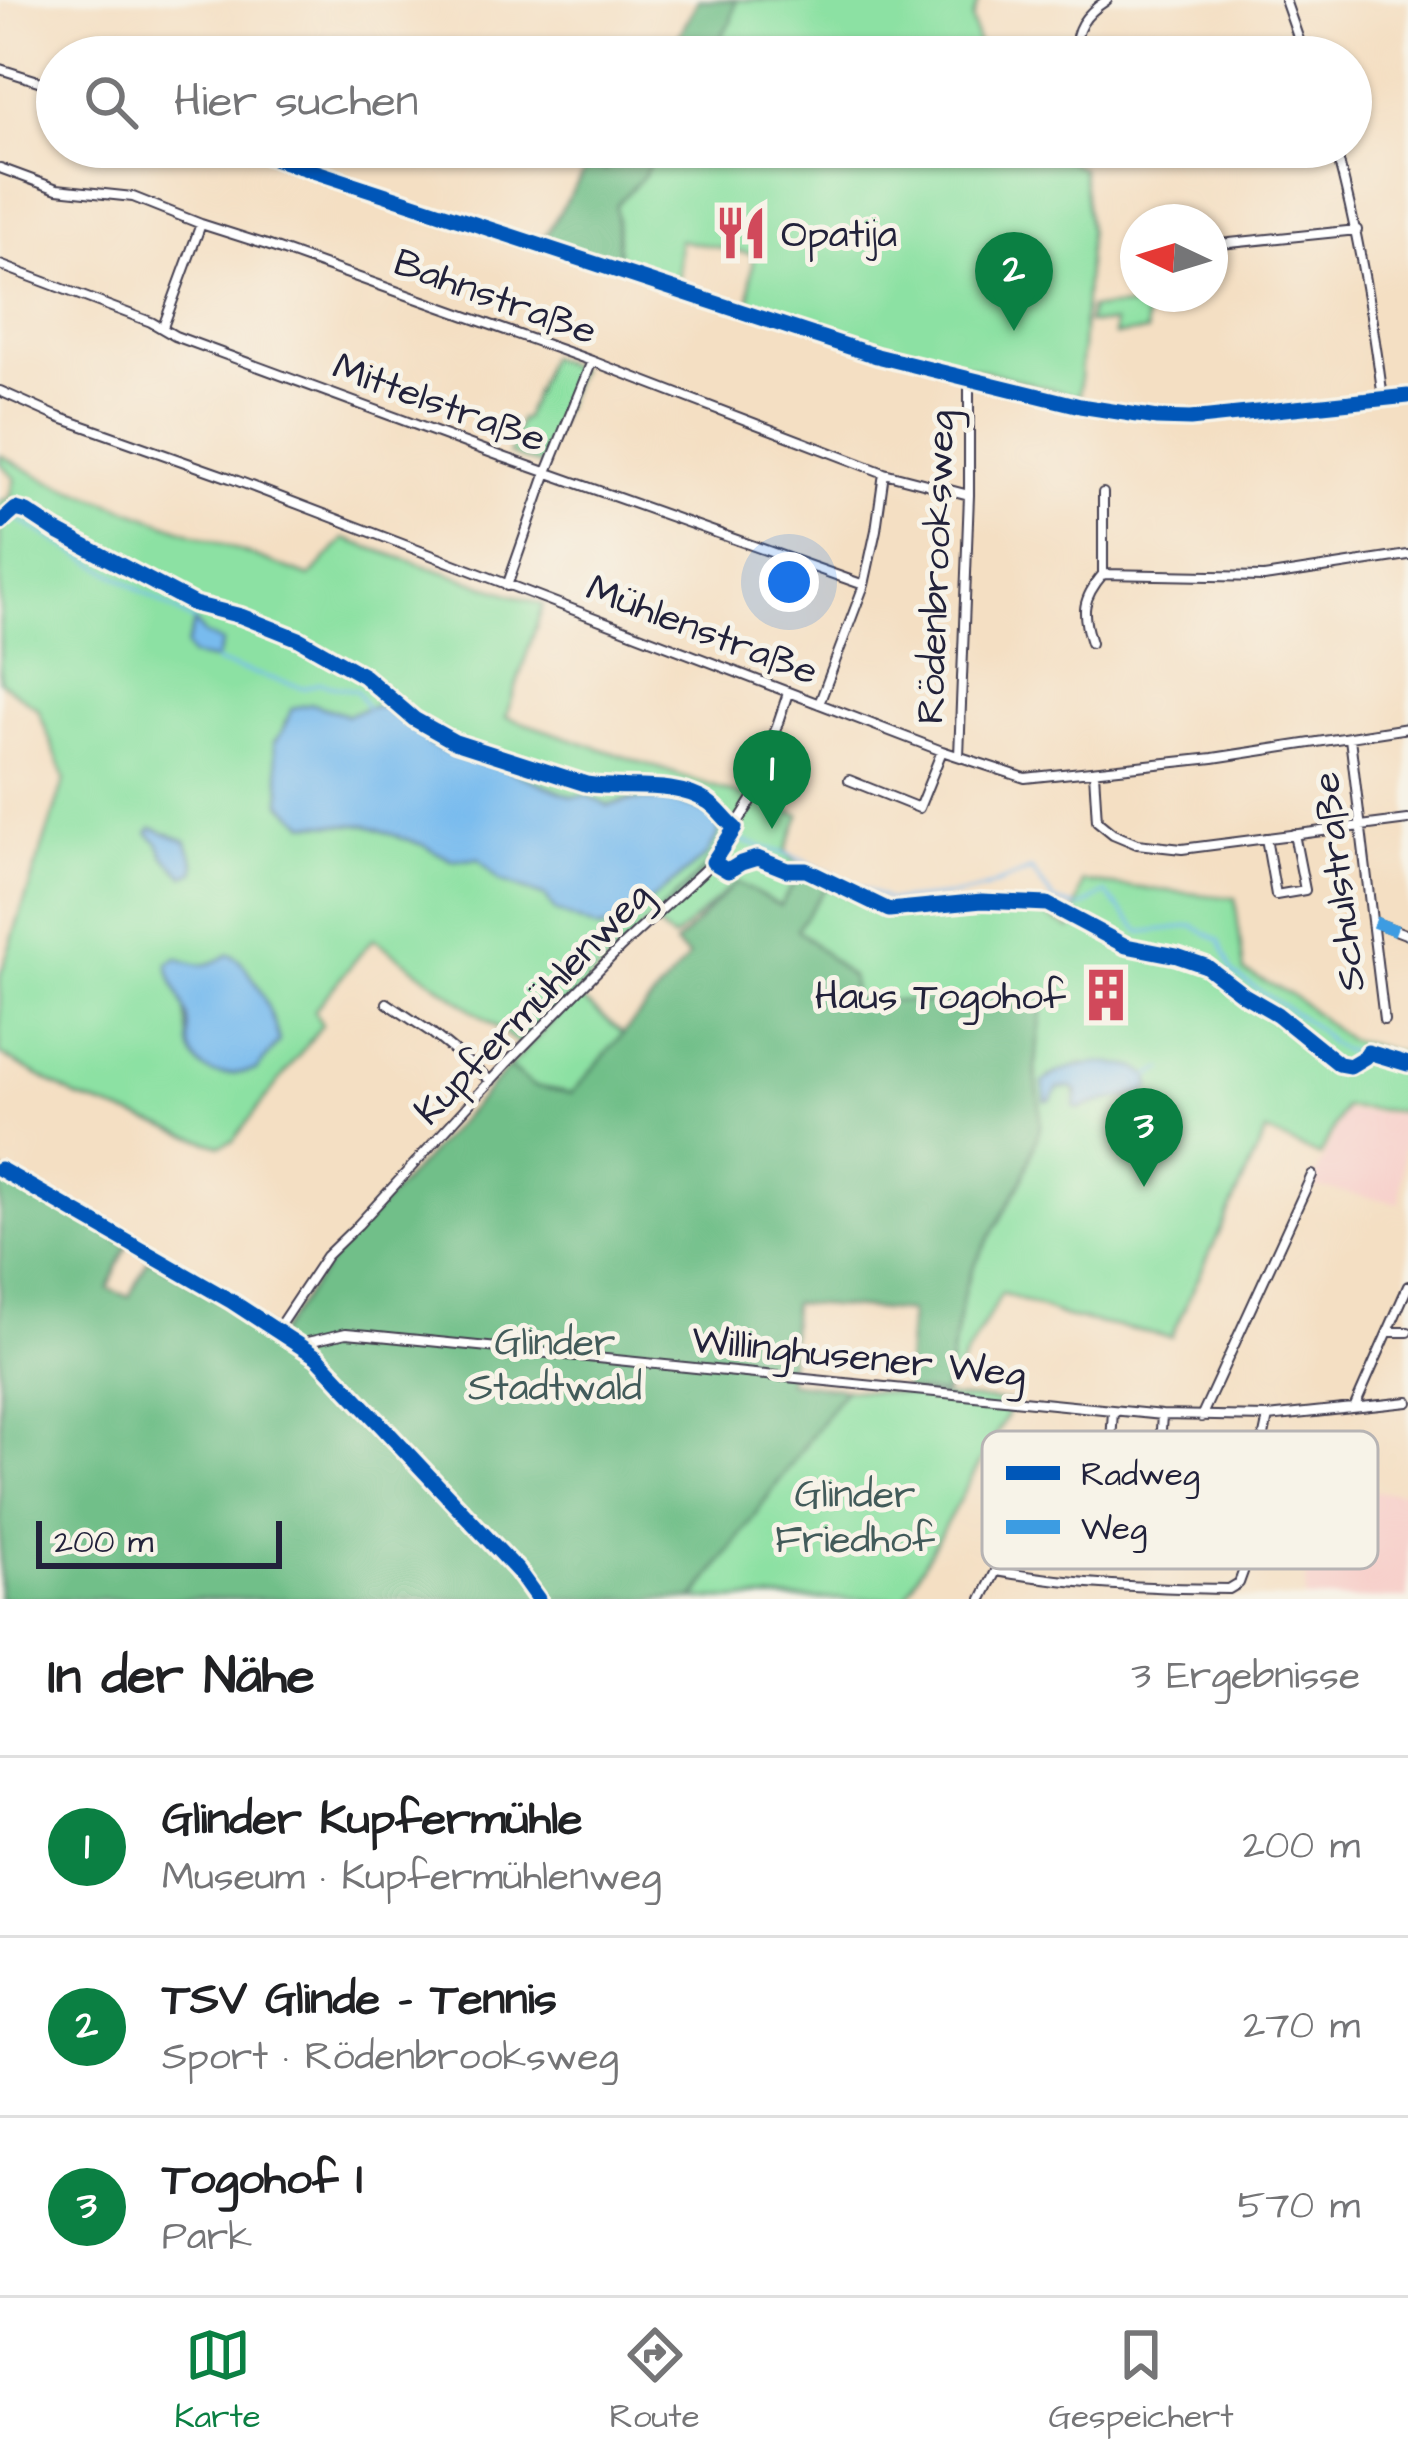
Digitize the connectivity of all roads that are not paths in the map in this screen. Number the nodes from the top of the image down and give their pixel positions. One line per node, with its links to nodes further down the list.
1 (1107, 0): 3 (street)
2 (1285, 0): 4 (street)
3 (1077, 36)
4 (1298, 36)
5 (0, 68): 6 (street)
6 (36, 80)
7 (0, 168): 10 (street, Bahnstraße)
8 (304, 168): 16 (street)
9 (1341, 168): 11 (street)
10 (201, 224): 14 (street); 15 (street, Bahnstraße)
11 (1357, 230): 12 (street); 19 (street)
12 (1228, 243)
13 (0, 266): 14 (street, Mittelstraße)
14 (163, 327): 20 (street, Mittelstraße)
15 (592, 361): 20 (street); 21 (street, Bahnstraße)
16 (969, 380): 19 (street); 23 (street, Rödenbrooksweg)
17 (0, 392): 27 (street, Mühlenstraße)
18 (1408, 396): 19 (street)
19 (1383, 398)
20 (547, 472): 26 (street, Mittelstraße); 27 (street)
21 (884, 473): 23 (street, Bahnstraße); 26 (street)
22 (1103, 493): 25 (street)
23 (969, 495): 34 (street, Rödenbrooksweg)
24 (1408, 555): 25 (street)
25 (1103, 574): 28 (street)
26 (864, 585): 30 (street)
27 (507, 586): 29 (street, Mühlenstraße)
28 (1090, 643)
29 (788, 693): 30 (street, Mühlenstraße); 45 (street, Kupfermühlenweg)
30 (819, 704): 33 (street, Mühlenstraße)
31 (1408, 728): 32 (street, Mühlenstraße)
32 (1350, 738): 35 (street, Mühlenstraße); 38 (street, Schulstraße)
33 (942, 751): 34 (street, Mühlenstraße); 36 (street)
34 (959, 756): 35 (street, Mühlenstraße)
35 (1094, 772): 40 (street)
36 (850, 780)
37 (1408, 820): 38 (street)
38 (1361, 824): 39 (street); 41 (street, Schulstraße)
39 (1294, 834): 40 (street); 40 (street)
40 (1266, 838)
41 (1374, 922): 42 (street); 44 (street, Schulstraße)
42 (1408, 935)
43 (387, 1003): 45 (street)
44 (1384, 1020)
45 (491, 1081): 49 (street, Kupfermühlenweg)
46 (0, 1168): 49 (street)
47 (1312, 1175): 57 (street)
48 (1408, 1286): 50 (street)
49 (276, 1331): 52 (street)
50 (1388, 1332): 51 (street); 54 (street)
51 (1408, 1332)
52 (299, 1344): 55 (street, Willinghusener Weg); 63 (street)
53 (1408, 1402): 54 (street, Willinghusener Weg)
54 (1354, 1407): 58 (street, Willinghusener Weg)
55 (1113, 1411): 56 (street, Willinghusener Weg); 59 (street)
56 (1162, 1415): 57 (street, Willinghusener Weg); 60 (street)
57 (1201, 1417): 58 (street, Willinghusener Weg)
58 (1268, 1417): 61 (street)
59 (1112, 1431)
60 (1161, 1431)
61 (1265, 1431)
62 (1244, 1569): 64 (street)
63 (538, 1599)
64 (982, 1599)

